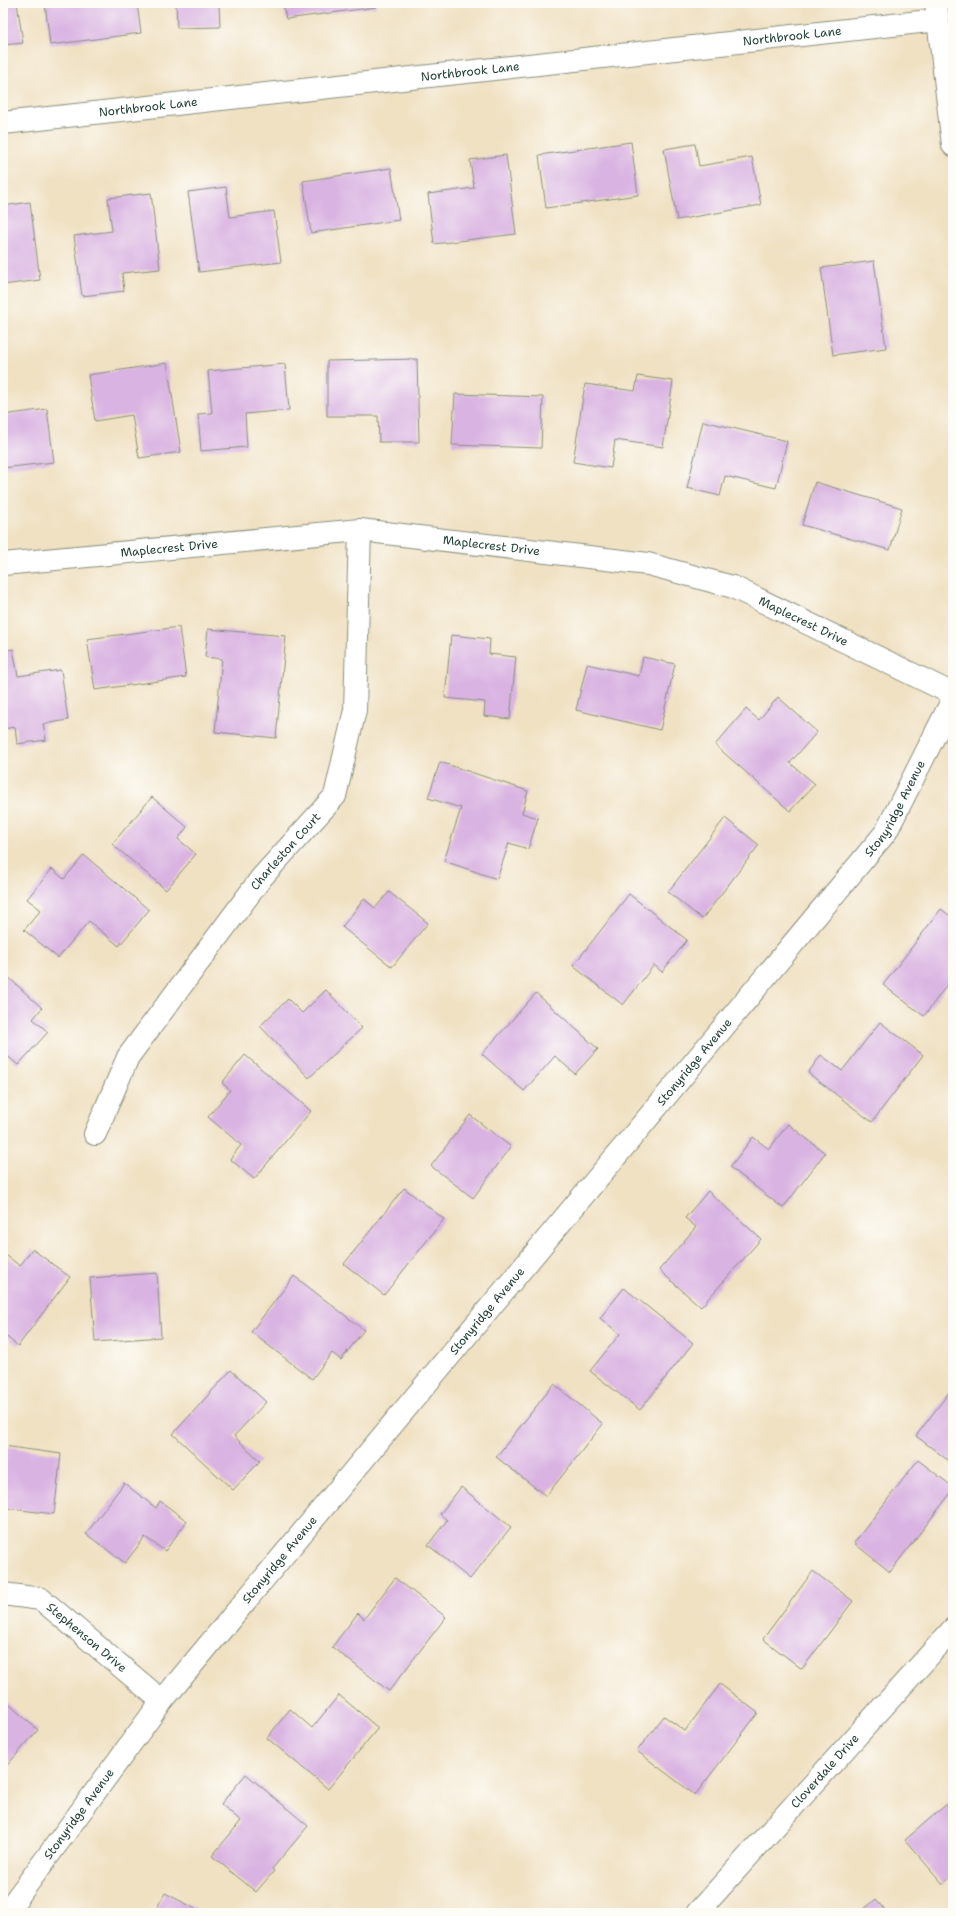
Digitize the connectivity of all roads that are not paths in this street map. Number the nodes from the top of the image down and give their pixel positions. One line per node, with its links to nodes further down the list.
1 (937, 12): 2 (street, Northbrook Lane); 3 (street)
2 (3, 123)
3 (953, 145)
4 (360, 530): 5 (street, Maplecrest Drive); 6 (street, Maplecrest Drive); 8 (street, Charleston Court)
5 (3, 564)
6 (953, 694)
7 (953, 699): 11 (street, Stonyridge Avenue)
8 (95, 1134)
9 (3, 1594): 11 (street, Stephenson Drive)
10 (953, 1629): 13 (street, Cloverdale Drive)
11 (162, 1701): 12 (street, Stonyridge Avenue)
12 (6, 1913)
13 (697, 1913)

